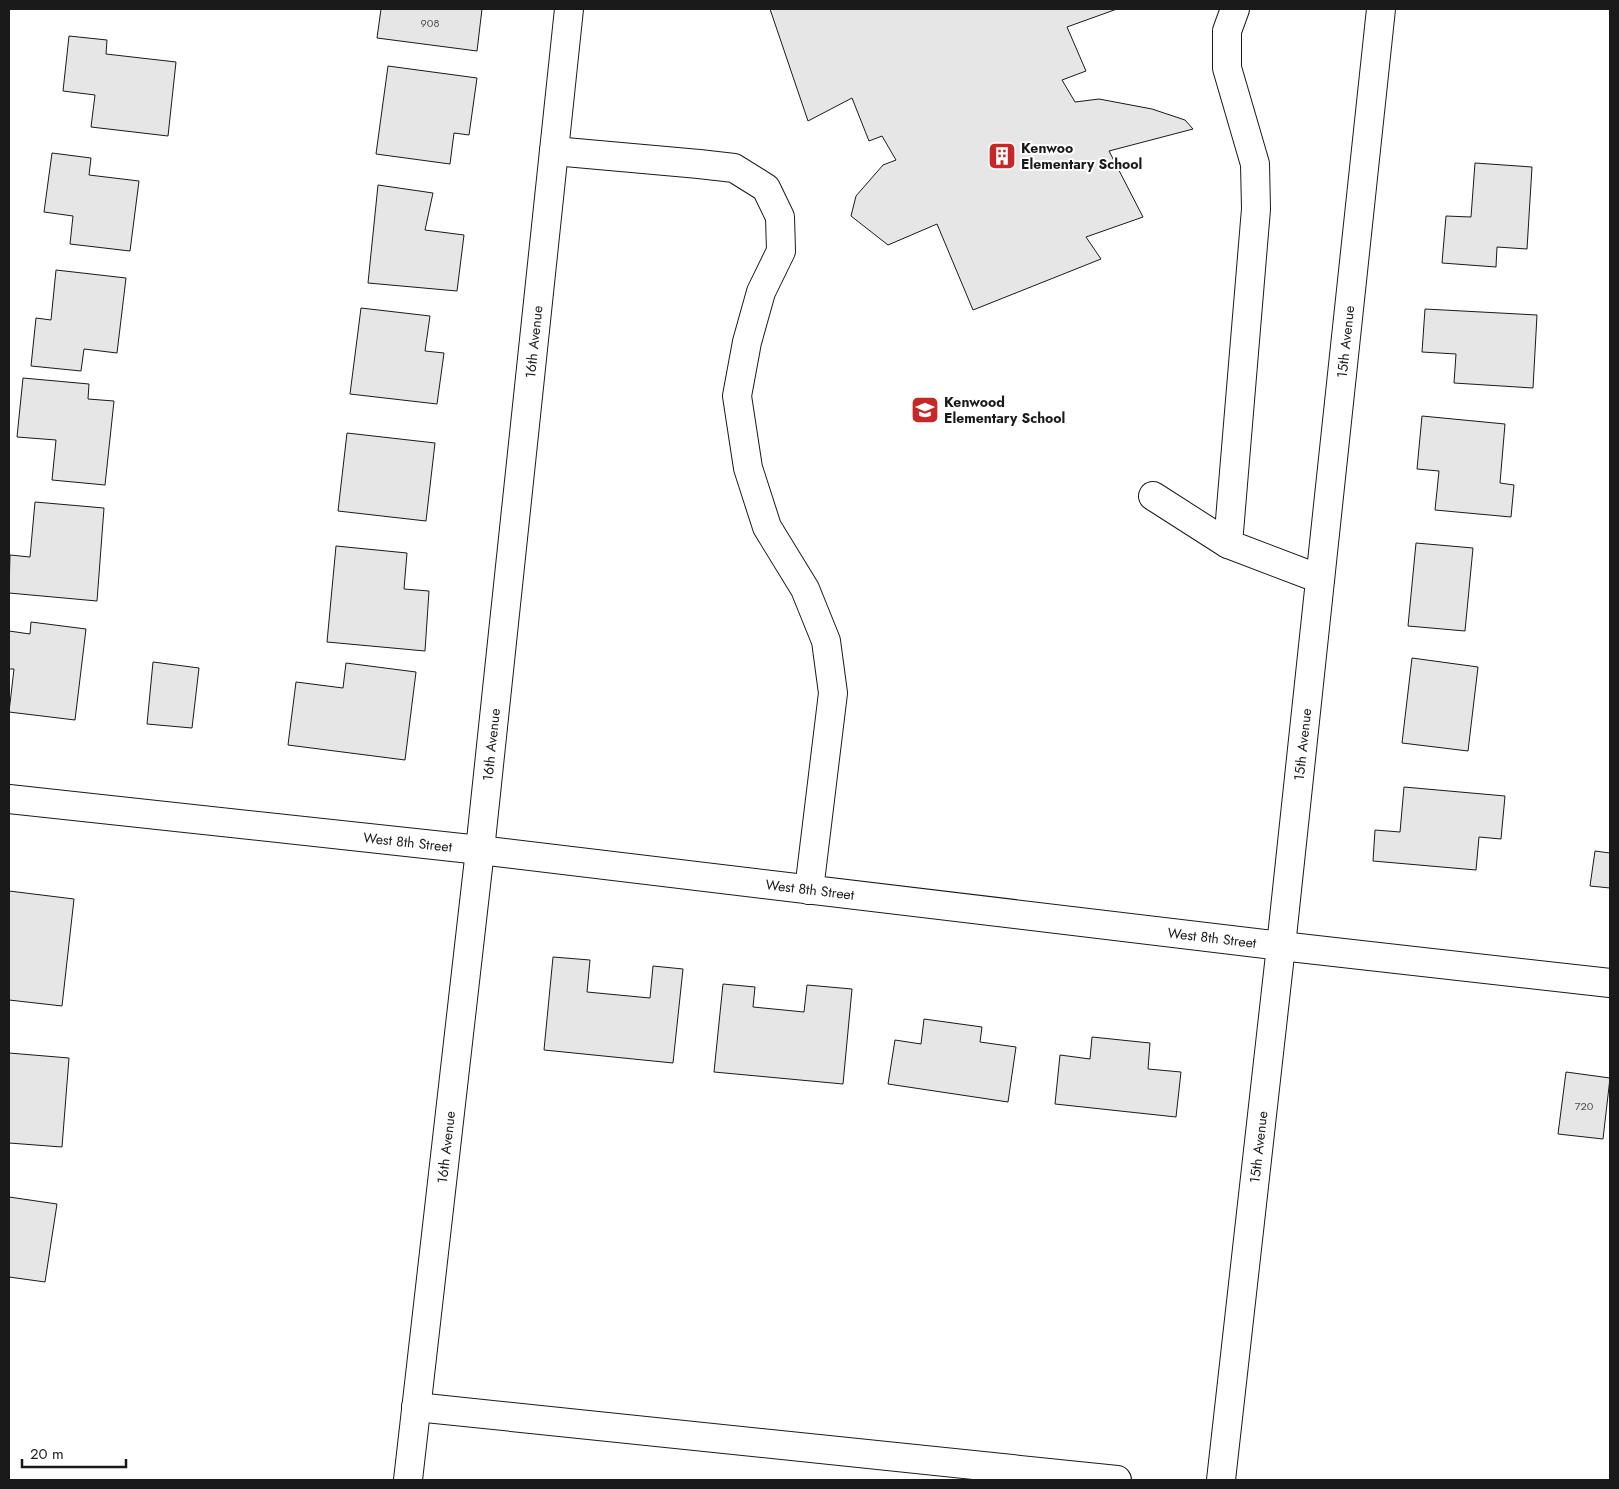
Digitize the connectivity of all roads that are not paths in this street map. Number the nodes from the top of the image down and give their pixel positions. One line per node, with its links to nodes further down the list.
1 (569, 9): 4 (street, 16th Avenue)
2 (1235, 9): 6 (street)
3 (1381, 9): 7 (street, 15th Avenue)
4 (554, 151): 9 (street, 16th Avenue); 10 (street)
5 (1153, 496): 6 (street)
6 (1228, 544): 7 (street)
7 (1320, 579): 11 (street, 15th Avenue)
8 (9, 799): 9 (street, West 8th Street)
9 (480, 850): 10 (street, West 8th Street); 13 (street, 16th Avenue)
10 (809, 890): 11 (street, West 8th Street)
11 (1281, 946): 12 (street, West 8th Street); 16 (street, 15th Avenue)
12 (1610, 983)
13 (416, 1407): 14 (street, 16th Avenue); 15 (street)
14 (408, 1480)
15 (1117, 1480)
16 (1221, 1480)

